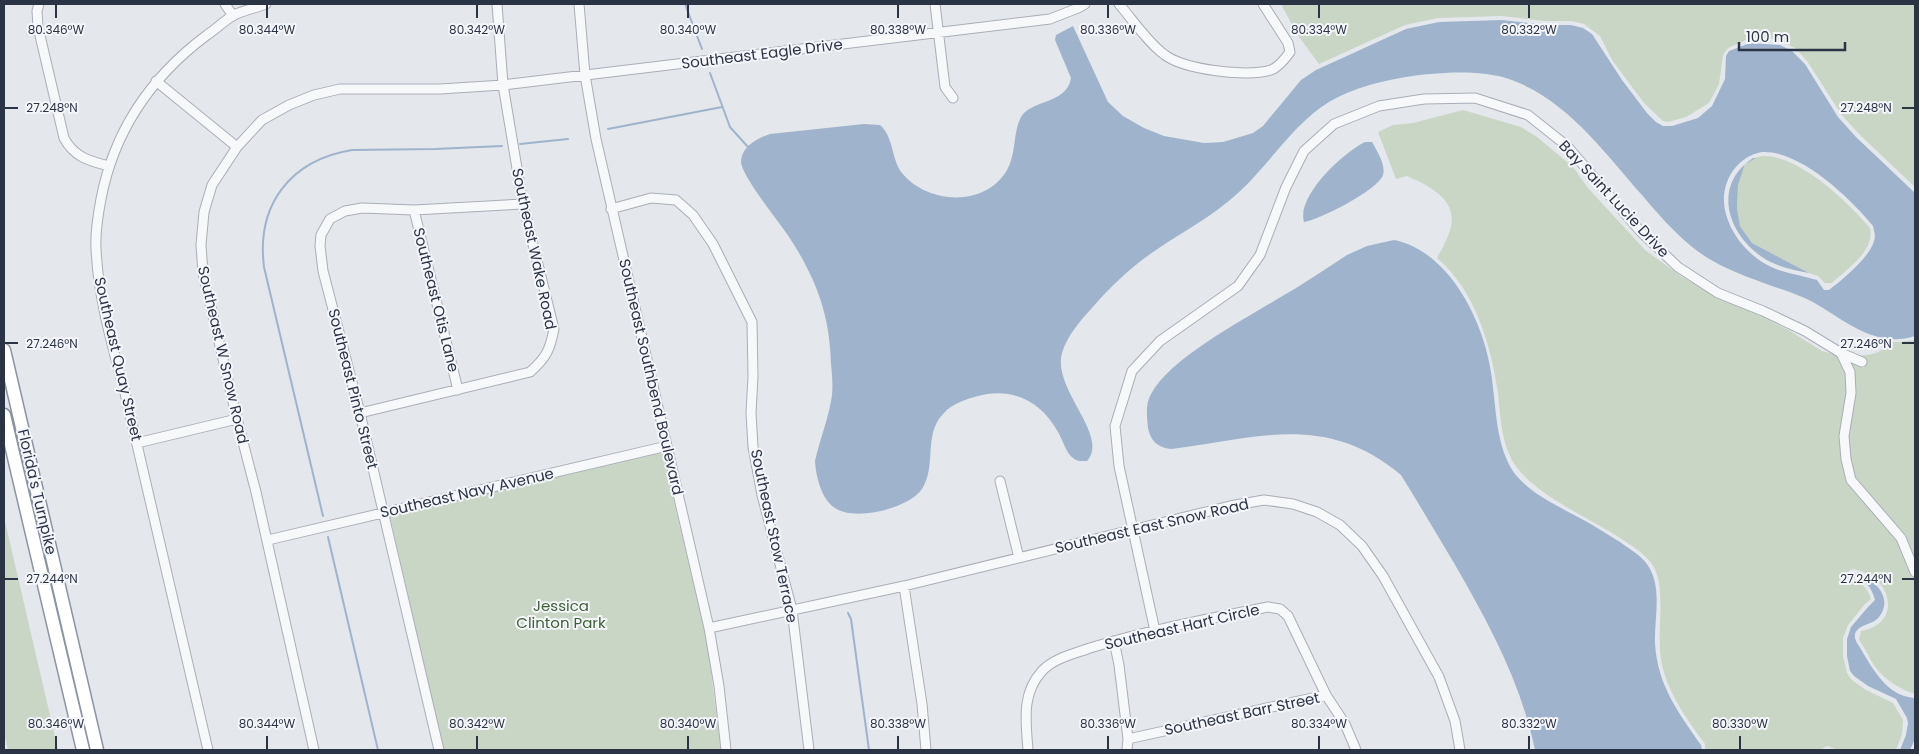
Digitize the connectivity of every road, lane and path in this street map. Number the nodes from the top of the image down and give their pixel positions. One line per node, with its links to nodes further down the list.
1 (39, 4): 17 (street)
2 (225, 4): 10 (street)
3 (266, 4): 10 (street, Southeast Quay Street)
4 (497, 4): 14 (street, Southeast Wake Road)
5 (579, 4): 12 (street, Southeast Southbend Boulevard)
6 (935, 4): 11 (street)
7 (1085, 4): 11 (street, Southeast Eagle Drive)
8 (1119, 4): 9 (street)
9 (1263, 4)
10 (234, 16): 13 (street, Southeast Quay Street)
11 (939, 32): 12 (street, Southeast Eagle Drive); 15 (street)
12 (585, 76): 14 (street, Southeast W Snow Road); 19 (street, Southeast Southbend Boulevard)
13 (156, 81): 16 (street); 17 (street, Southeast Quay Street)
14 (503, 86): 16 (street, Southeast W Snow Road); 18 (street, Southeast Wake Road)
15 (953, 98)
16 (237, 147): 27 (street, Southeast W Snow Road)
17 (109, 166): 28 (street, Southeast Quay Street)
18 (523, 204): 20 (street, Southeast Pinto Street); 24 (street, Southeast Wake Road)
19 (611, 209): 29 (street, Southeast Southbend Boulevard); 37 (street, Southeast Stow Terrace)
20 (414, 210): 24 (street, Southeast Otis Lane); 25 (street, Southeast Pinto Street)
21 (4, 350): 44 (highway, Florida's Turnpike)
22 (1841, 353): 23 (street, Bay Saint Lucie Drive); 32 (street, Bay Saint Lucie Drive); 35 (street)
23 (1862, 362)
24 (458, 390): 25 (street, Southeast Wake Road)
25 (360, 413): 31 (street, Southeast Pinto Street)
26 (4, 415): 43 (highway, Florida's Turnpike)
27 (237, 419): 28 (street); 33 (street, Southeast W Snow Road)
28 (137, 443): 45 (street, Southeast Quay Street)
29 (667, 446): 31 (street, Southeast Navy Avenue); 38 (street, Southeast Southbend Boulevard)
30 (1000, 481): 34 (street)
31 (383, 513): 33 (street, Southeast Navy Avenue); 47 (street, Southeast Pinto Street)
32 (1133, 529): 34 (street, Southeast East Snow Road); 39 (street, Bay Saint Lucie Drive); 54 (street, Southeast East Snow Road)
33 (268, 540): 46 (street, Southeast W Snow Road)
34 (1020, 558): 36 (street, Southeast East Snow Road)
35 (1915, 572)
36 (904, 586): 37 (street, Southeast East Snow Road); 50 (street)
37 (792, 610): 38 (street, Southeast East Snow Road); 49 (street, Southeast Stow Terrace)
38 (709, 628): 48 (street, Southeast Southbend Boulevard)
39 (1155, 630): 40 (street, Southeast Hart Circle); 41 (street, Southeast Hart Circle)
40 (1114, 640): 42 (street); 51 (street, Southeast Hart Circle)
41 (1326, 695): 42 (street, Southeast Barr Street); 53 (street, Southeast Hart Circle)
42 (1128, 739): 52 (street)
43 (83, 750)
44 (97, 750)
45 (208, 750)
46 (314, 750)
47 (439, 750)
48 (726, 750)
49 (809, 750)
50 (926, 750)
51 (1028, 750)
52 (1127, 750)
53 (1356, 750)
54 (1460, 750)

